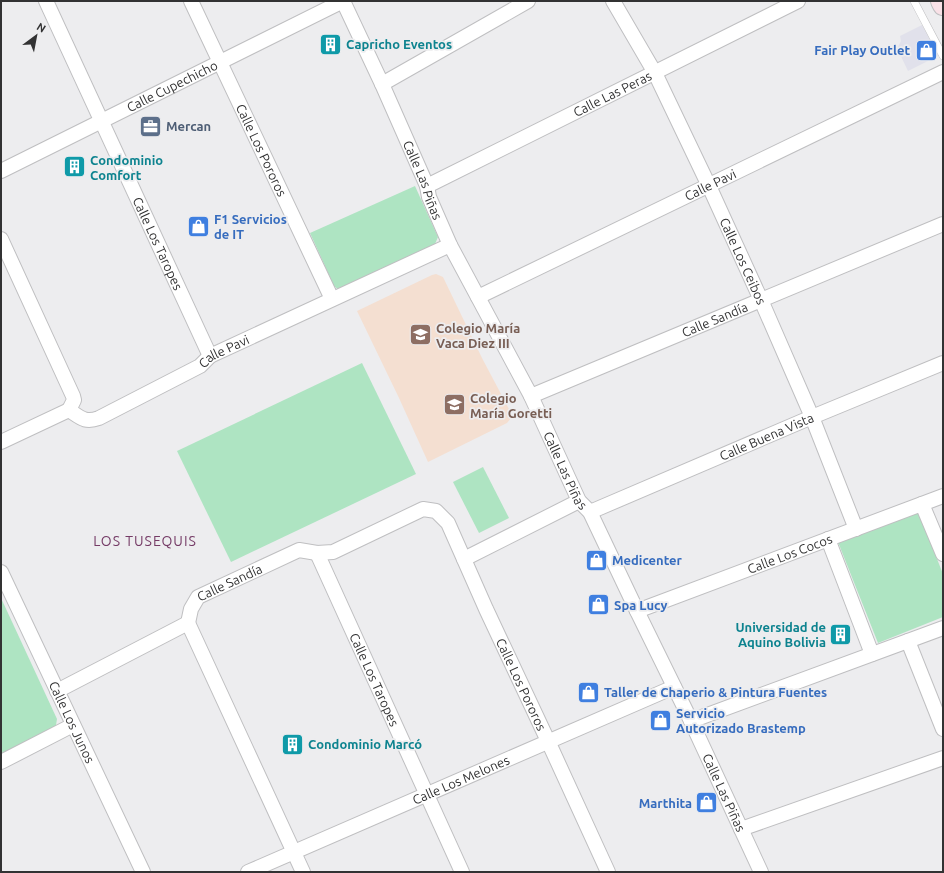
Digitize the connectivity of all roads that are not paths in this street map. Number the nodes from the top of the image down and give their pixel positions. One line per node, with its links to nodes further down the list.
1 (46, 1): 15 (street, Calle Los Taropes)
2 (191, 1): 11 (street, Calle Los Pororos)
3 (343, 1): 11 (street, Calle Cupechicho); 14 (street, Calle Las Piñas)
4 (528, 1): 14 (street)
5 (613, 1): 13 (street, Calle Los Ceibos)
6 (798, 1): 13 (street, Calle Las Peras)
7 (914, 1): 10 (lane)
8 (941, 1): 9 (main road)
9 (943, 5)
10 (943, 56)
11 (220, 62): 15 (street, Calle Cupechicho); 23 (street, Calle Los Pororos)
12 (943, 72): 18 (street, Calle Pavi)
13 (655, 73): 17 (street, Calle Las Peras); 18 (street, Calle Los Ceibos)
14 (382, 84): 17 (street, Calle Las Piñas)
15 (101, 121): 16 (street, Calle Cupechicho); 25 (street, Calle Los Taropes)
16 (1, 171)
17 (427, 186): 21 (street, Calle Las Piñas)
18 (709, 186): 22 (street, Calle Pavi); 24 (street, Calle Los Ceibos)
19 (943, 224): 24 (street, Calle Sandía)
20 (1, 240): 28 (street)
21 (450, 245): 22 (street, Calle Las Piñas); 23 (street, Calle Pavi)
22 (478, 297): 27 (street, Calle Las Piñas)
23 (332, 299): 25 (street, Calle Pavi)
24 (761, 300): 27 (street, Calle Sandía); 29 (street, Calle Los Ceibos)
25 (210, 356): 28 (street, Calle Pavi)
26 (943, 363): 29 (street, Calle Buena Vista)
27 (531, 396): 32 (street, Calle Las Piñas)
28 (69, 410): 30 (street)
29 (812, 417): 35 (street, Calle Buena Vista); 36 (street, Calle Los Ceibos)
30 (1, 442)
31 (943, 496): 33 (street, Calle Los Cocos)
32 (579, 501): 35 (street, Calle Las Piñas); 40 (street)
33 (922, 504): 36 (street, Calle Los Cocos); 39 (street)
34 (423, 509): 38 (street, Calle Sandía); 40 (street, Calle Los Pororos)
35 (590, 512): 42 (street, Calle Las Piñas)
36 (856, 529): 37 (street, Calle Los Cocos)
37 (828, 539): 42 (street, Calle Los Cocos); 46 (street)
38 (317, 553): 43 (street, Calle Sandía); 55 (street, Calle Los Taropes)
39 (943, 554)
40 (464, 559): 52 (street, Calle Los Pororos)
41 (1, 572): 48 (street, Calle Los Junos)
42 (637, 611): 47 (street, Calle Las Piñas)
43 (188, 623): 48 (street); 57 (street)
44 (943, 628): 45 (street)
45 (908, 641): 46 (street); 51 (street)
46 (872, 654): 49 (street)
47 (674, 687): 49 (street, Calle Las Piñas); 52 (street, Calle Los Melones)
48 (57, 691): 50 (street, Calle Los Junos)
49 (691, 721): 56 (street, Calle Las Piñas)
50 (73, 725): 54 (street); 58 (street, Calle Los Junos)
51 (943, 729)
52 (548, 741): 55 (street, Calle Los Melones); 62 (street, Calle Los Pororos)
53 (943, 758): 56 (street)
54 (1, 762)
55 (427, 794): 57 (street, Calle Los Melones); 61 (street, Calle Los Taropes)
56 (741, 829): 63 (street, Calle Las Piñas)
57 (294, 852): 59 (street, Calle Los Melones); 60 (street)
58 (143, 872)
59 (248, 872)
60 (303, 872)
61 (462, 872)
62 (608, 872)
63 (761, 872)

